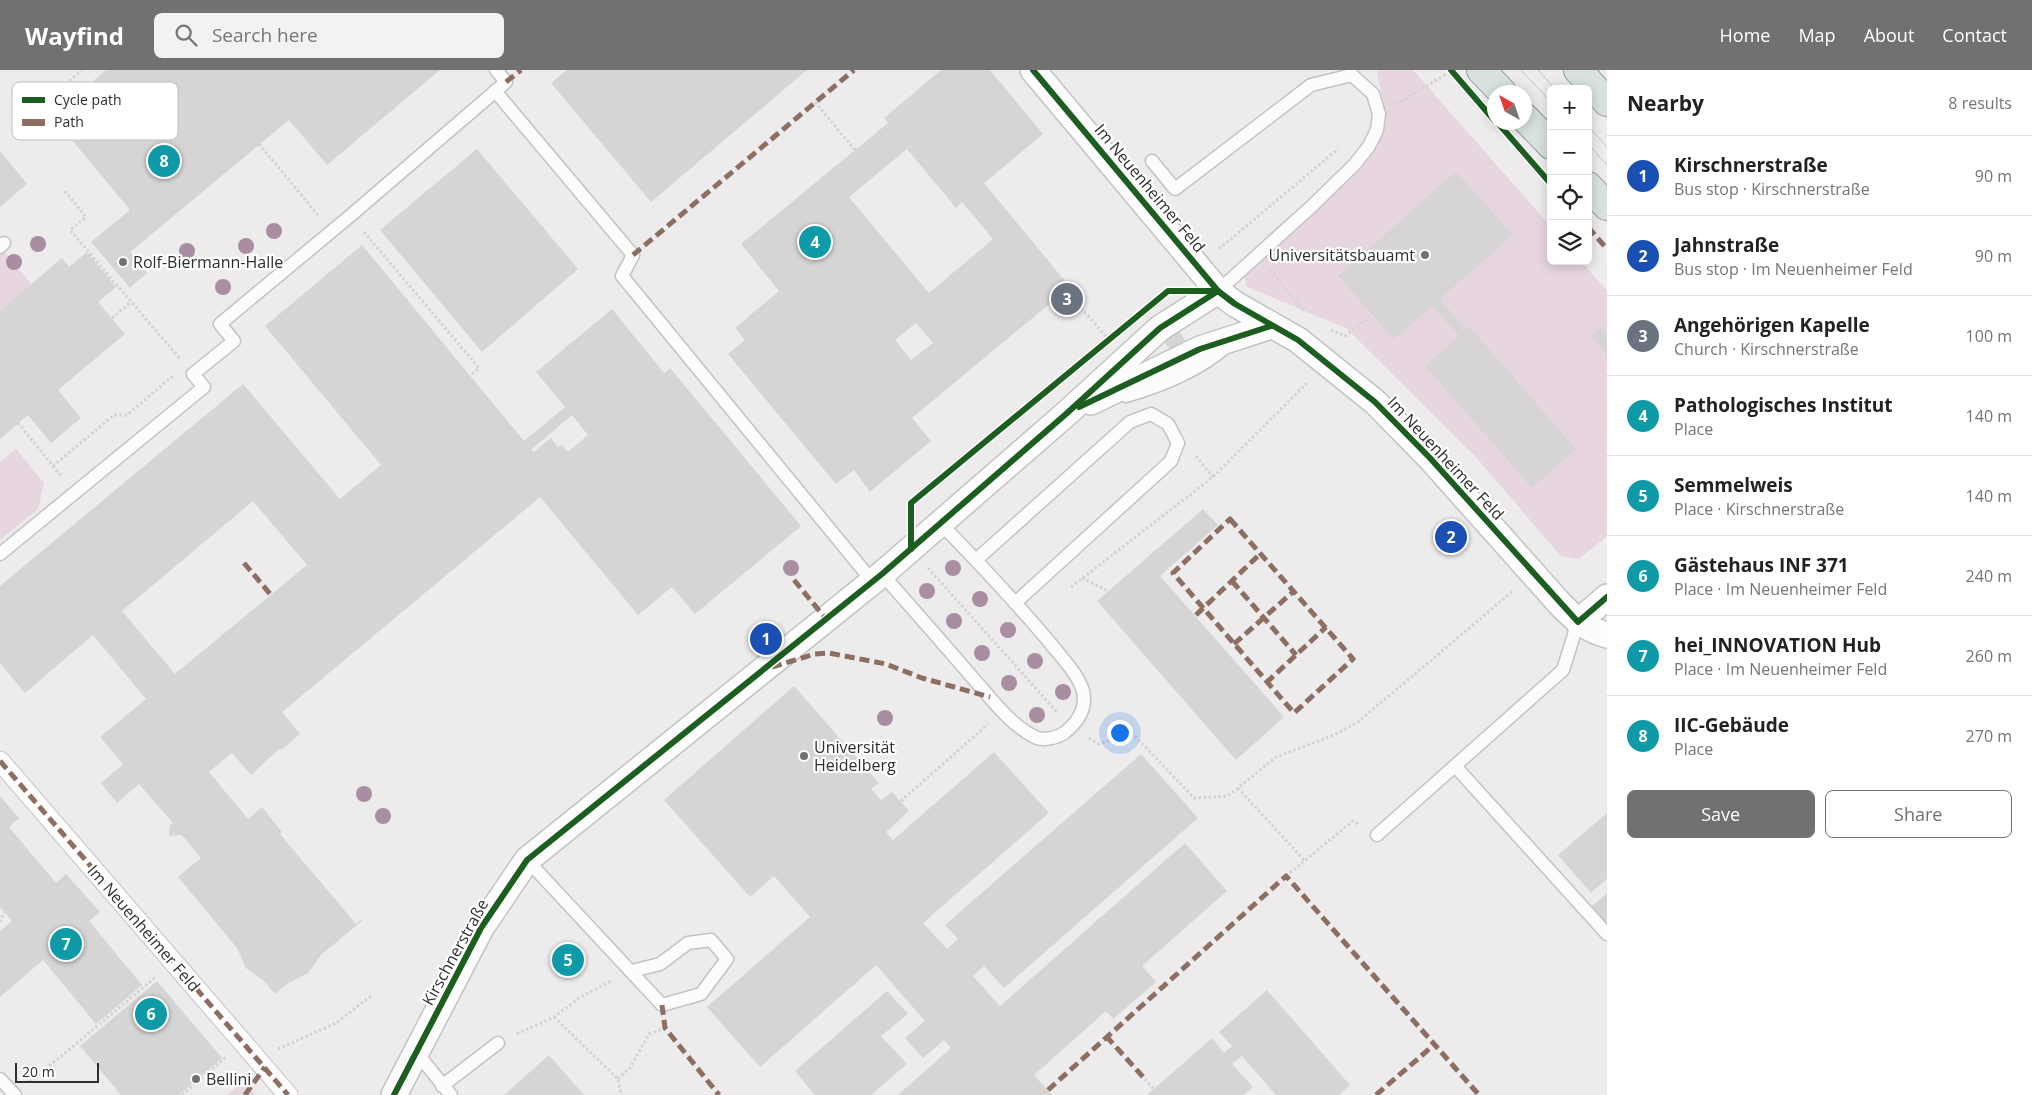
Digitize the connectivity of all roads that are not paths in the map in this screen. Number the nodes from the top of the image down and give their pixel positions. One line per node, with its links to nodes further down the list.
1 (496, 70): 6 (lane)
2 (1033, 70): 13 (street, Im Neuenheimer Feld)
3 (1481, 70): 5 (main road)
4 (1578, 70): 7 (main road)
5 (1495, 85)
6 (495, 91): 20 (lane); 22 (lane)
7 (1607, 102)
8 (1532, 125): 9 (main road)
9 (1547, 141)
10 (1152, 161): 13 (lane)
11 (1592, 190): 12 (main road)
12 (1607, 206)
13 (1218, 291): 14 (street, Im Neuenheimer Feld); 16 (street, Kirschnerstraße)
14 (1271, 326): 15 (street, Kirschnerstraße); 25 (street, Im Neuenheimer Feld)
15 (1234, 339): 17 (street, Kirschnerstraße); 18 (lane)
16 (1141, 344): 17 (lane); 18 (street, Kirschnerstraße)
17 (1159, 369): 18 (street, Kirschnerstraße)
18 (1066, 414): 19 (street, Kirschnerstraße)
19 (941, 524): 21 (lane); 22 (street, Kirschnerstraße)
20 (0, 554)
21 (976, 560): 24 (lane); 24 (lane)
22 (877, 578): 24 (lane); 30 (street, Kirschnerstraße)
23 (1607, 597): 25 (street)
24 (1015, 603)
25 (1578, 622): 26 (street); 28 (lane)
26 (1607, 635)
27 (0, 761): 38 (street, Im Neuenheimer Feld)
28 (1455, 766): 29 (lane); 31 (lane)
29 (1376, 835)
30 (527, 860): 32 (lane); 34 (street, Kirschnerstraße)
31 (1607, 934)
32 (632, 971): 32 (lane)
33 (498, 1043): 36 (lane)
34 (416, 1052): 36 (lane); 39 (street, Kirschnerstraße)
35 (0, 1079): 37 (lane)
36 (446, 1090)
37 (14, 1095)
38 (288, 1095)
39 (394, 1095)

